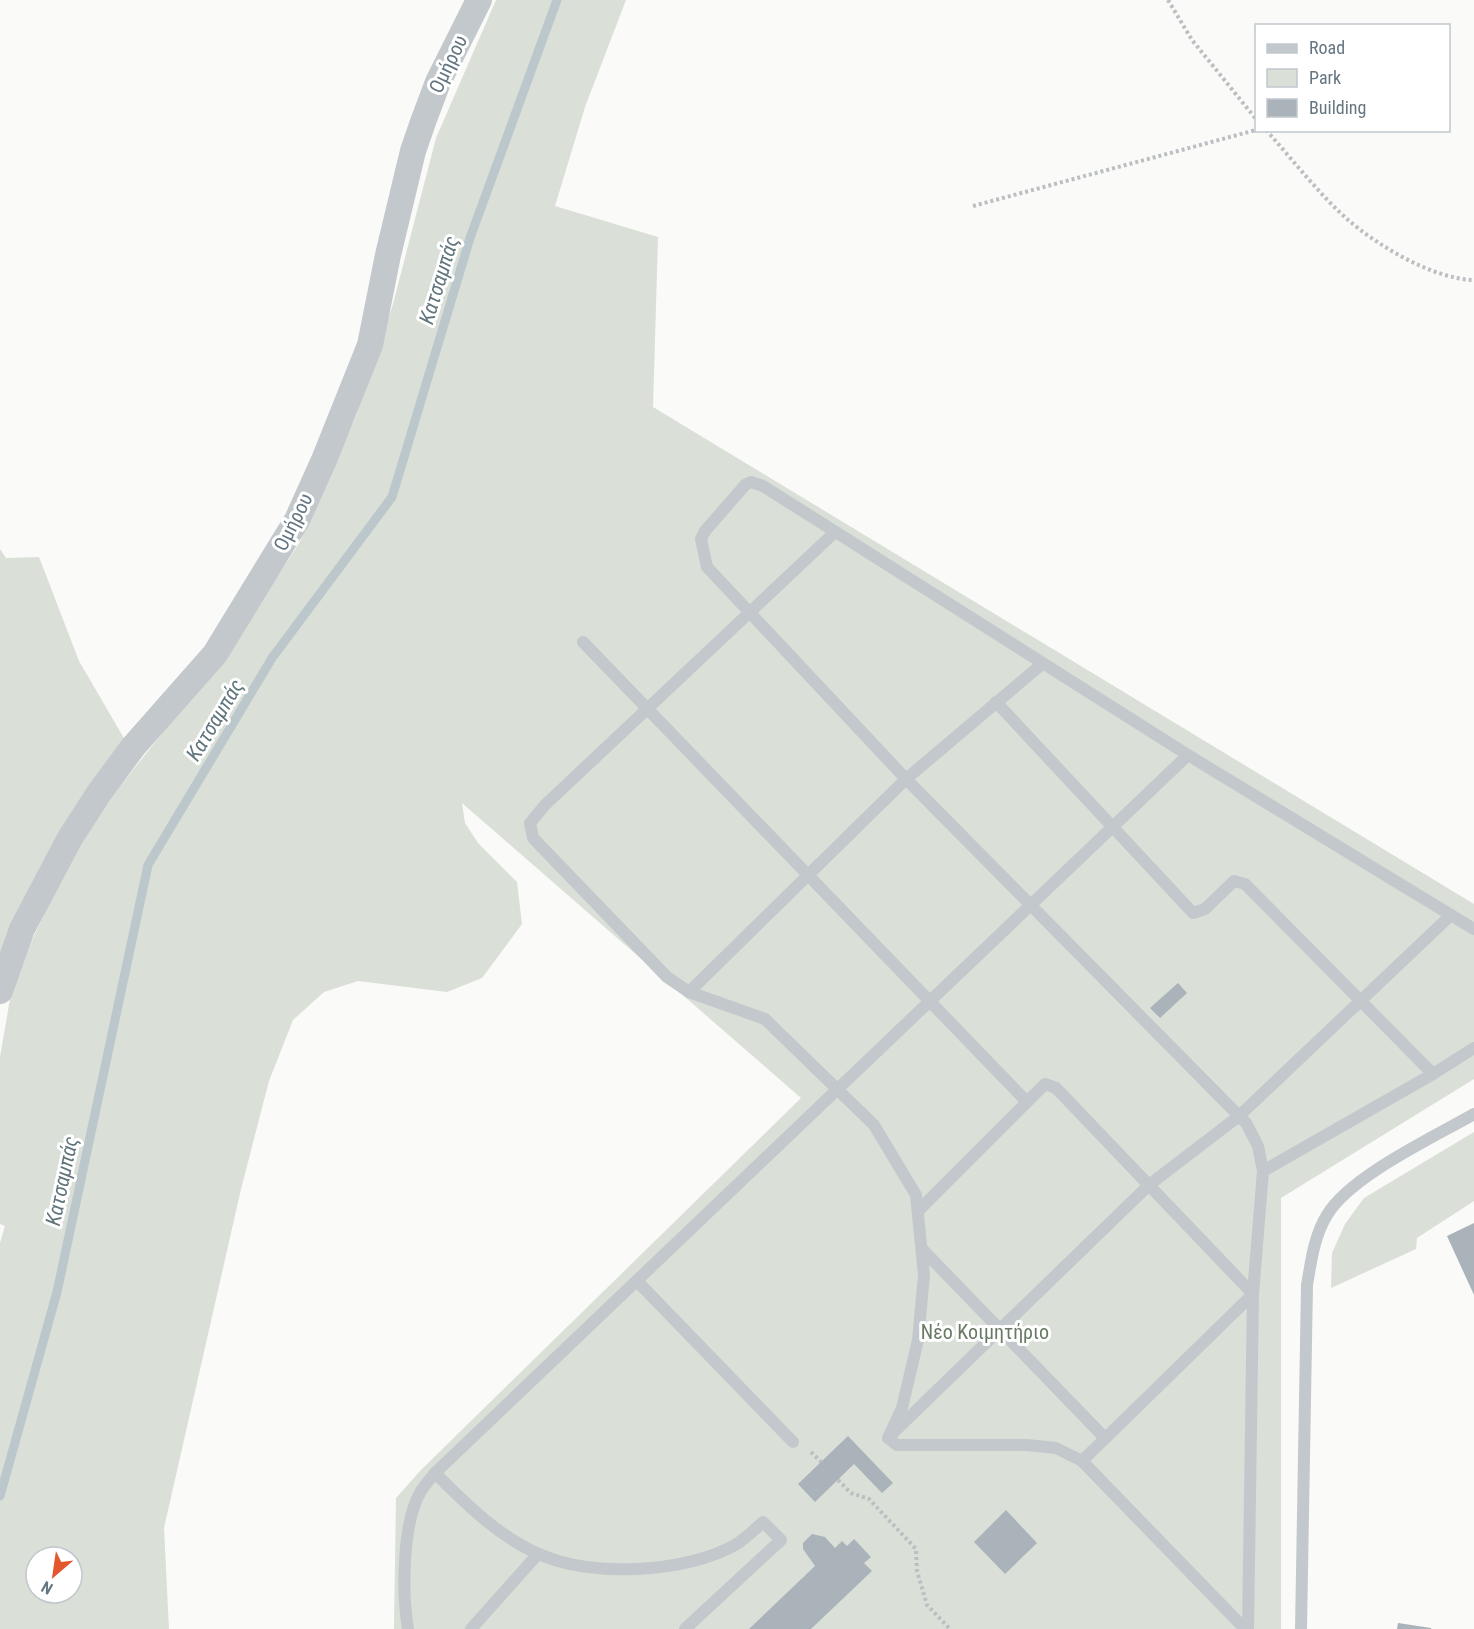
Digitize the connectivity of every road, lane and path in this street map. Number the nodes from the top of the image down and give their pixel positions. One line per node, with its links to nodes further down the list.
1 (479, 0): 21 (street, Ομήρου)
2 (1168, 0): 3 (path)
3 (1255, 117)
4 (1255, 131): 6 (path)
5 (1268, 132): 7 (path)
6 (973, 206)
7 (1474, 280)
8 (834, 533): 9 (lane); 9 (lane); 11 (lane)
9 (748, 612): 13 (lane); 15 (lane)
10 (583, 642): 13 (lane)
11 (1042, 664): 12 (lane); 14 (lane)
12 (996, 702): 15 (lane); 16 (lane)
13 (647, 708): 17 (lane); 22 (lane)
14 (1188, 755): 16 (lane); 19 (lane)
15 (906, 779): 17 (lane); 18 (lane)
16 (1114, 828): 18 (lane); 23 (lane)
17 (808, 875): 22 (lane); 24 (lane)
18 (1033, 906): 24 (lane); 30 (lane)
19 (1451, 915): 20 (lane); 23 (lane)
20 (1474, 928)
21 (0, 991)
22 (689, 992): 27 (lane)
23 (1361, 1001): 26 (lane); 30 (lane)
24 (931, 1002): 27 (lane); 28 (lane)
25 (1474, 1048): 26 (lane)
26 (1433, 1074): 31 (lane)
27 (837, 1090): 33 (lane); 35 (lane)
28 (1027, 1102): 32 (lane); 33 (lane)
29 (1474, 1114): 50 (lane)
30 (1239, 1116): 31 (lane); 32 (lane)
31 (1263, 1171): 36 (lane)
32 (1149, 1185): 36 (lane); 37 (lane)
33 (919, 1210): 34 (lane)
34 (923, 1250): 37 (lane); 39 (lane)
35 (637, 1281): 40 (lane); 42 (lane)
36 (1253, 1294): 38 (lane); 49 (lane)
37 (1000, 1330): 38 (lane); 39 (lane)
38 (1104, 1437): 41 (lane)
39 (888, 1438): 41 (lane)
40 (793, 1442)
41 (1082, 1461): 49 (lane)
42 (435, 1473): 44 (lane); 45 (lane)
43 (838, 1480): 48 (path)
44 (538, 1554): 46 (lane); 47 (lane)
45 (408, 1629)
46 (471, 1629)
47 (685, 1629)
48 (950, 1629)
49 (1246, 1629)
50 (1301, 1629)

